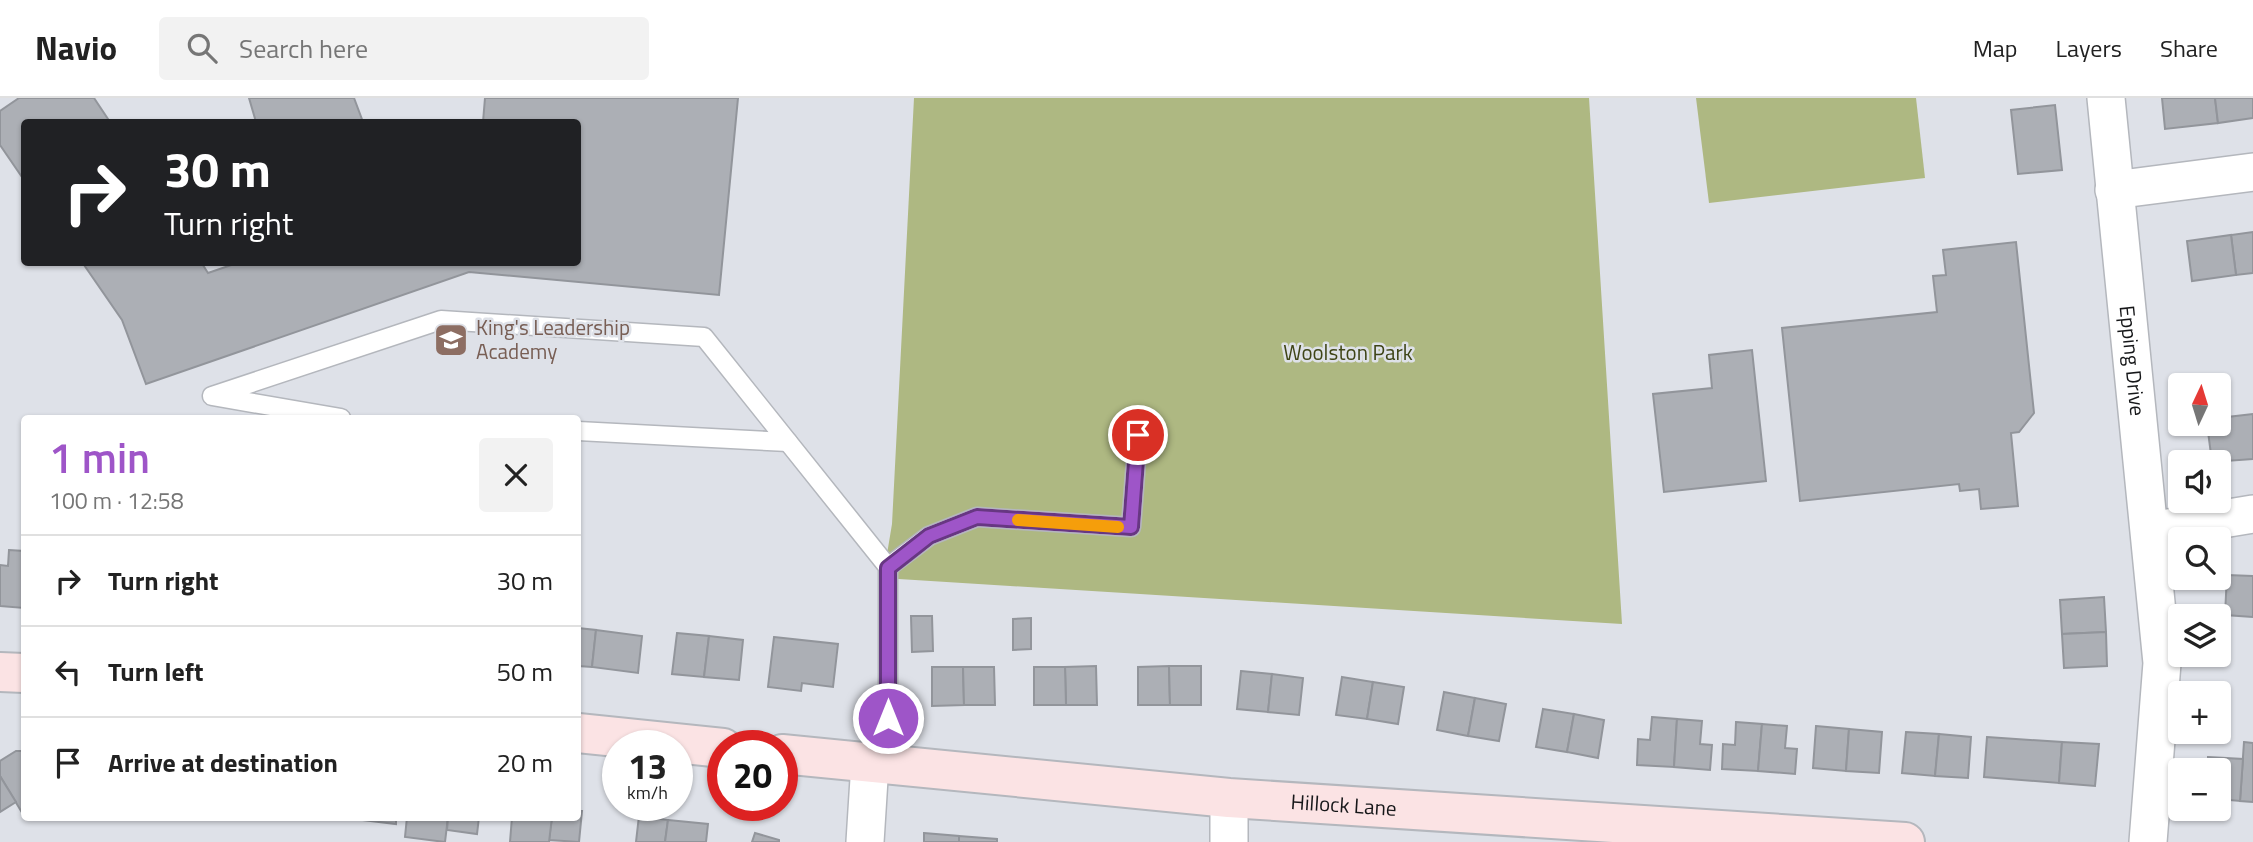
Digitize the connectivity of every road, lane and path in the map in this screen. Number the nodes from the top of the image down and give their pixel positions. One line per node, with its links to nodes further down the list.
1 (2106, 98): 3 (street, Epping Drive)
2 (2253, 172): 3 (street)
3 (2114, 190): 9 (street, Epping Drive)
4 (323, 415): 7 (lane)
5 (581, 431): 7 (lane)
6 (1138, 435): 10 (lane)
7 (788, 442): 10 (lane)
8 (2253, 514): 9 (street)
9 (2150, 531): 22 (street, Epping Drive)
10 (888, 568): 16 (lane)
11 (0, 672): 12 (street)
12 (21, 673)
13 (581, 733): 14 (street)
14 (707, 746)
15 (798, 756): 16 (street, Hillock Lane)
16 (879, 764): 17 (street, Hillock Lane); 19 (street)
17 (1229, 797): 18 (street, Hillock Lane); 20 (street)
18 (1550, 830): 21 (street, Hillock Lane)
19 (865, 842)
20 (1229, 842)
21 (1905, 842)
22 (2148, 842)

